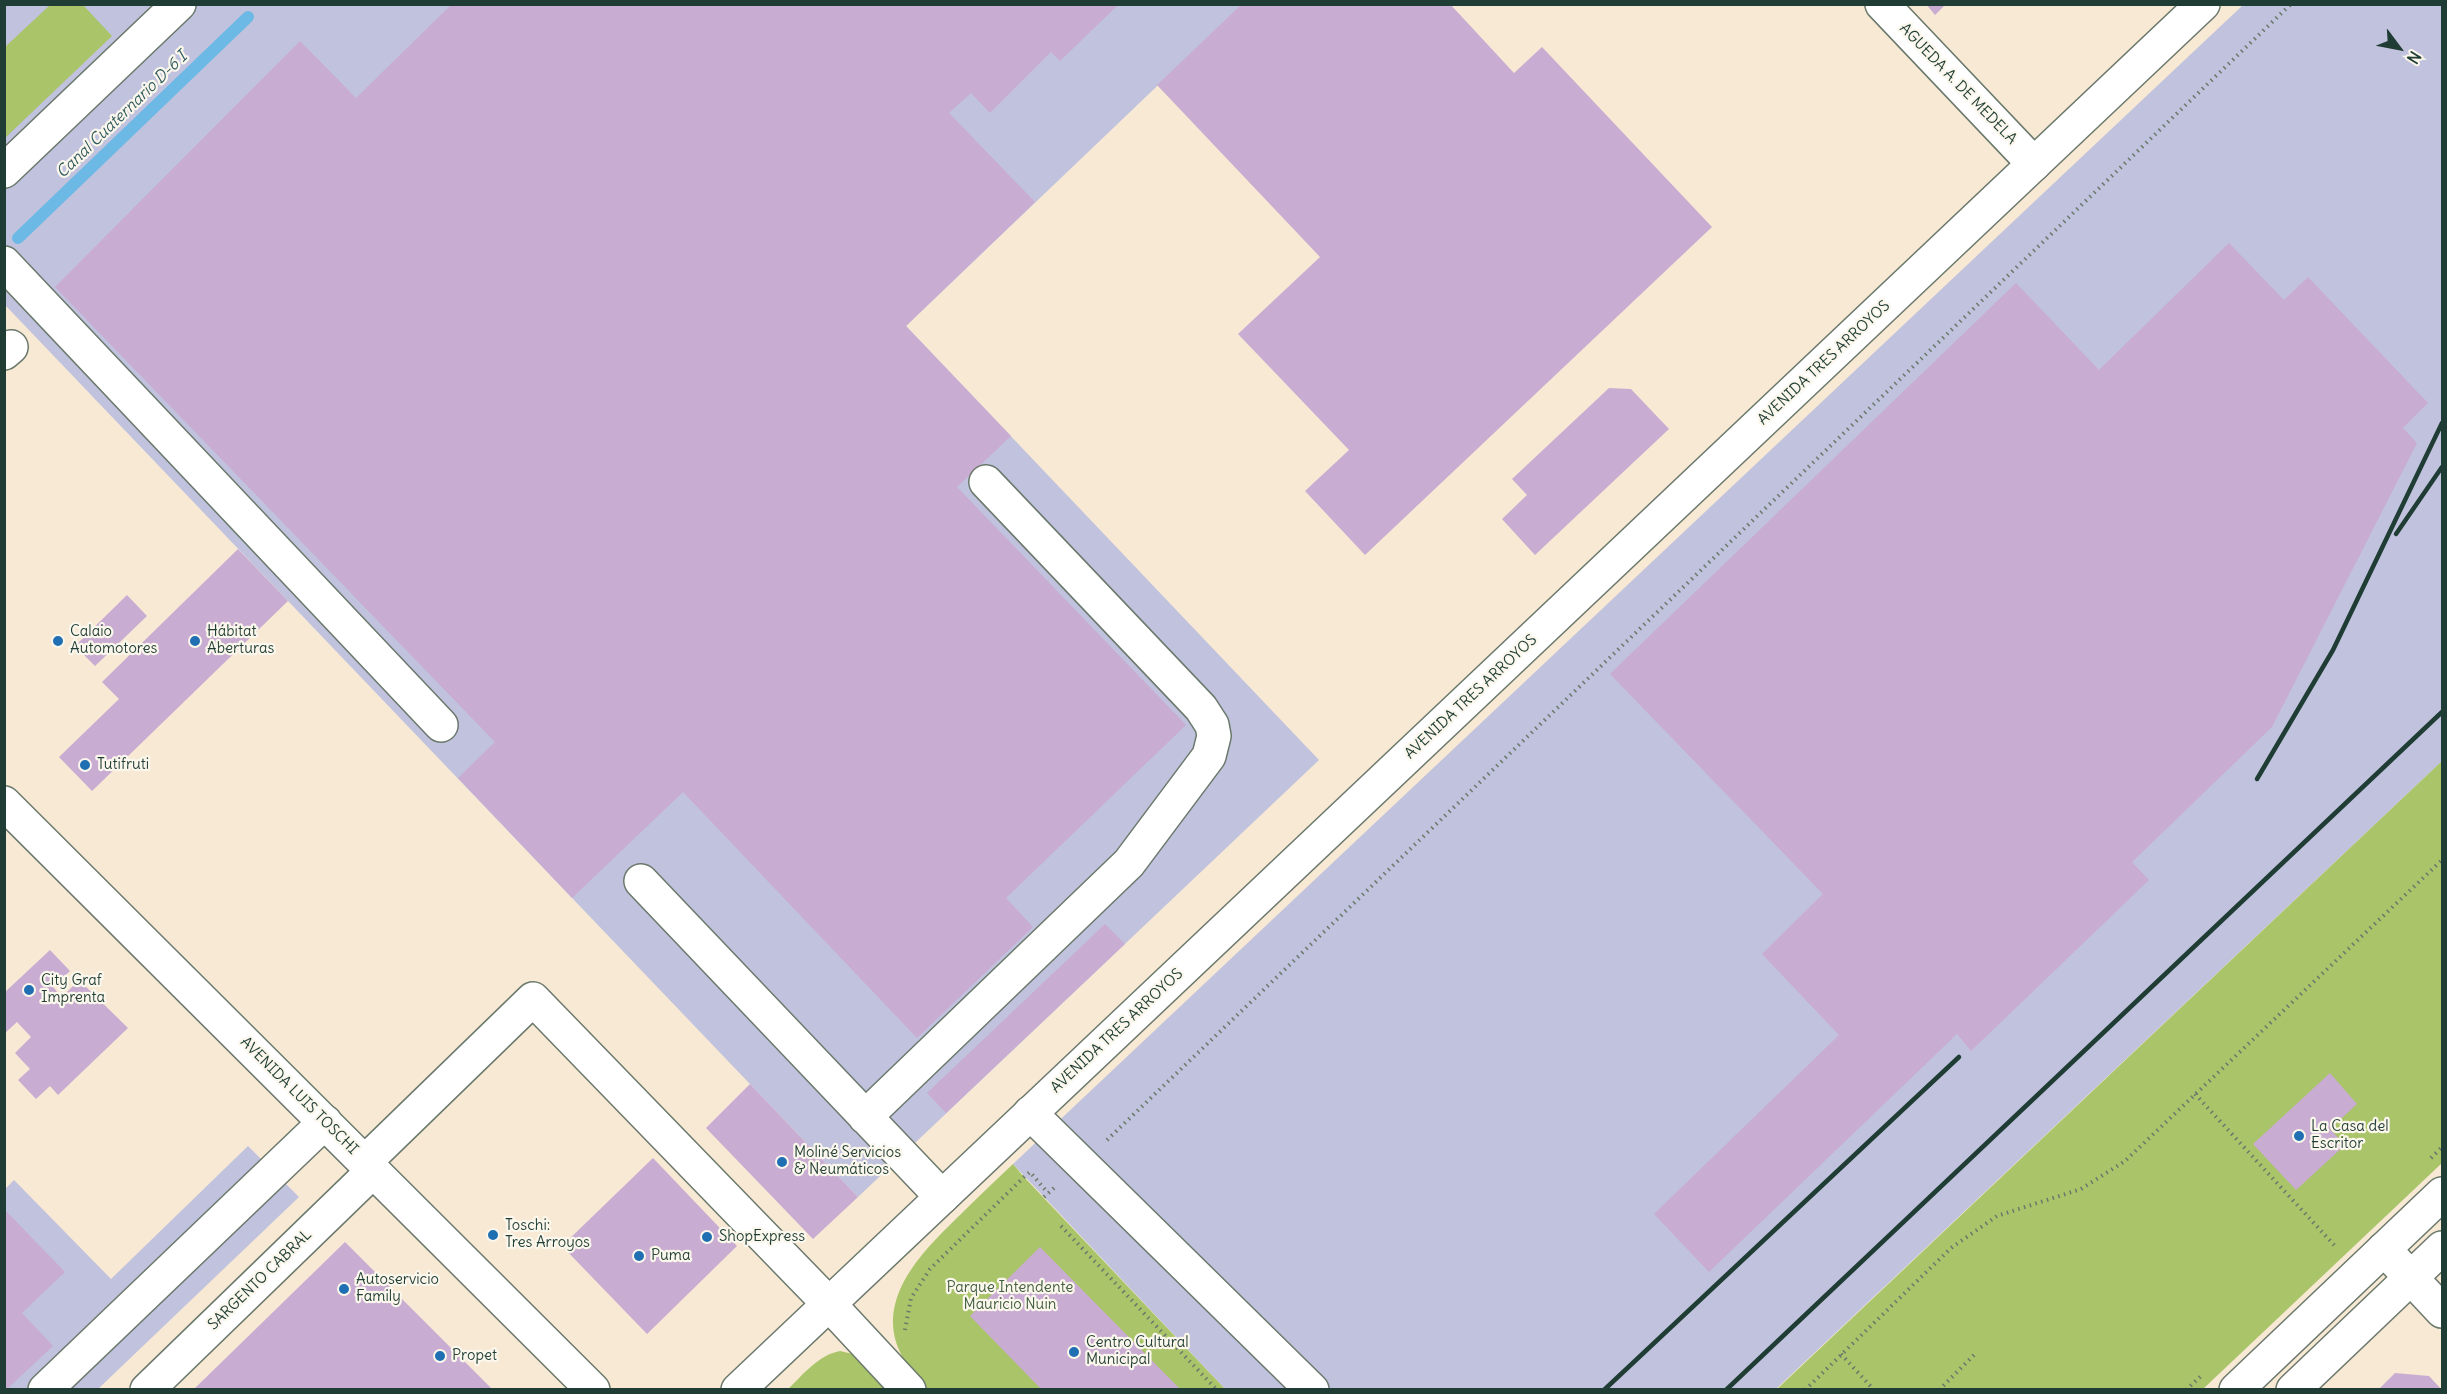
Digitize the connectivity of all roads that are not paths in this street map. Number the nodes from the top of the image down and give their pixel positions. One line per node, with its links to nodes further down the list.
1 (178, 4): 5 (main road)
2 (1882, 4): 4 (main road, AGUEDA A. DE MEDELA)
3 (2203, 4): 4 (main road, AVENIDA TRES ARROYOS)
4 (2034, 164): 11 (main road, AVENIDA TRES ARROYOS)
5 (4, 171)
6 (4, 263): 8 (main road)
7 (986, 482): 12 (main road)
8 (441, 725)
9 (4, 803): 13 (main road, AVENIDA LUIS TOSCHI)
10 (641, 881): 12 (main road)
11 (1030, 1113): 16 (main road, AVENIDA TRES ARROYOS); 27 (main road)
12 (865, 1117): 16 (main road)
13 (325, 1122): 14 (main road, AVENIDA LUIS TOSCHI); 22 (main road)
14 (369, 1166): 20 (main road, SARGENTO CABRAL); 23 (main road, SARGENTO CABRAL); 24 (main road, AVENIDA LUIS TOSCHI)
15 (2442, 1194): 18 (main road)
16 (942, 1197): 20 (main road, AVENIDA TRES ARROYOS)
17 (2442, 1248): 19 (main road)
18 (2384, 1249): 19 (main road); 28 (main road)
19 (2411, 1278): 21 (main road); 29 (main road)
20 (829, 1304): 25 (main road, AVENIDA TRES ARROYOS); 26 (main road)
21 (2442, 1311)
22 (45, 1389)
23 (147, 1389)
24 (593, 1389)
25 (738, 1389)
26 (909, 1389)
27 (1312, 1389)
28 (2236, 1389)
29 (2293, 1389)

